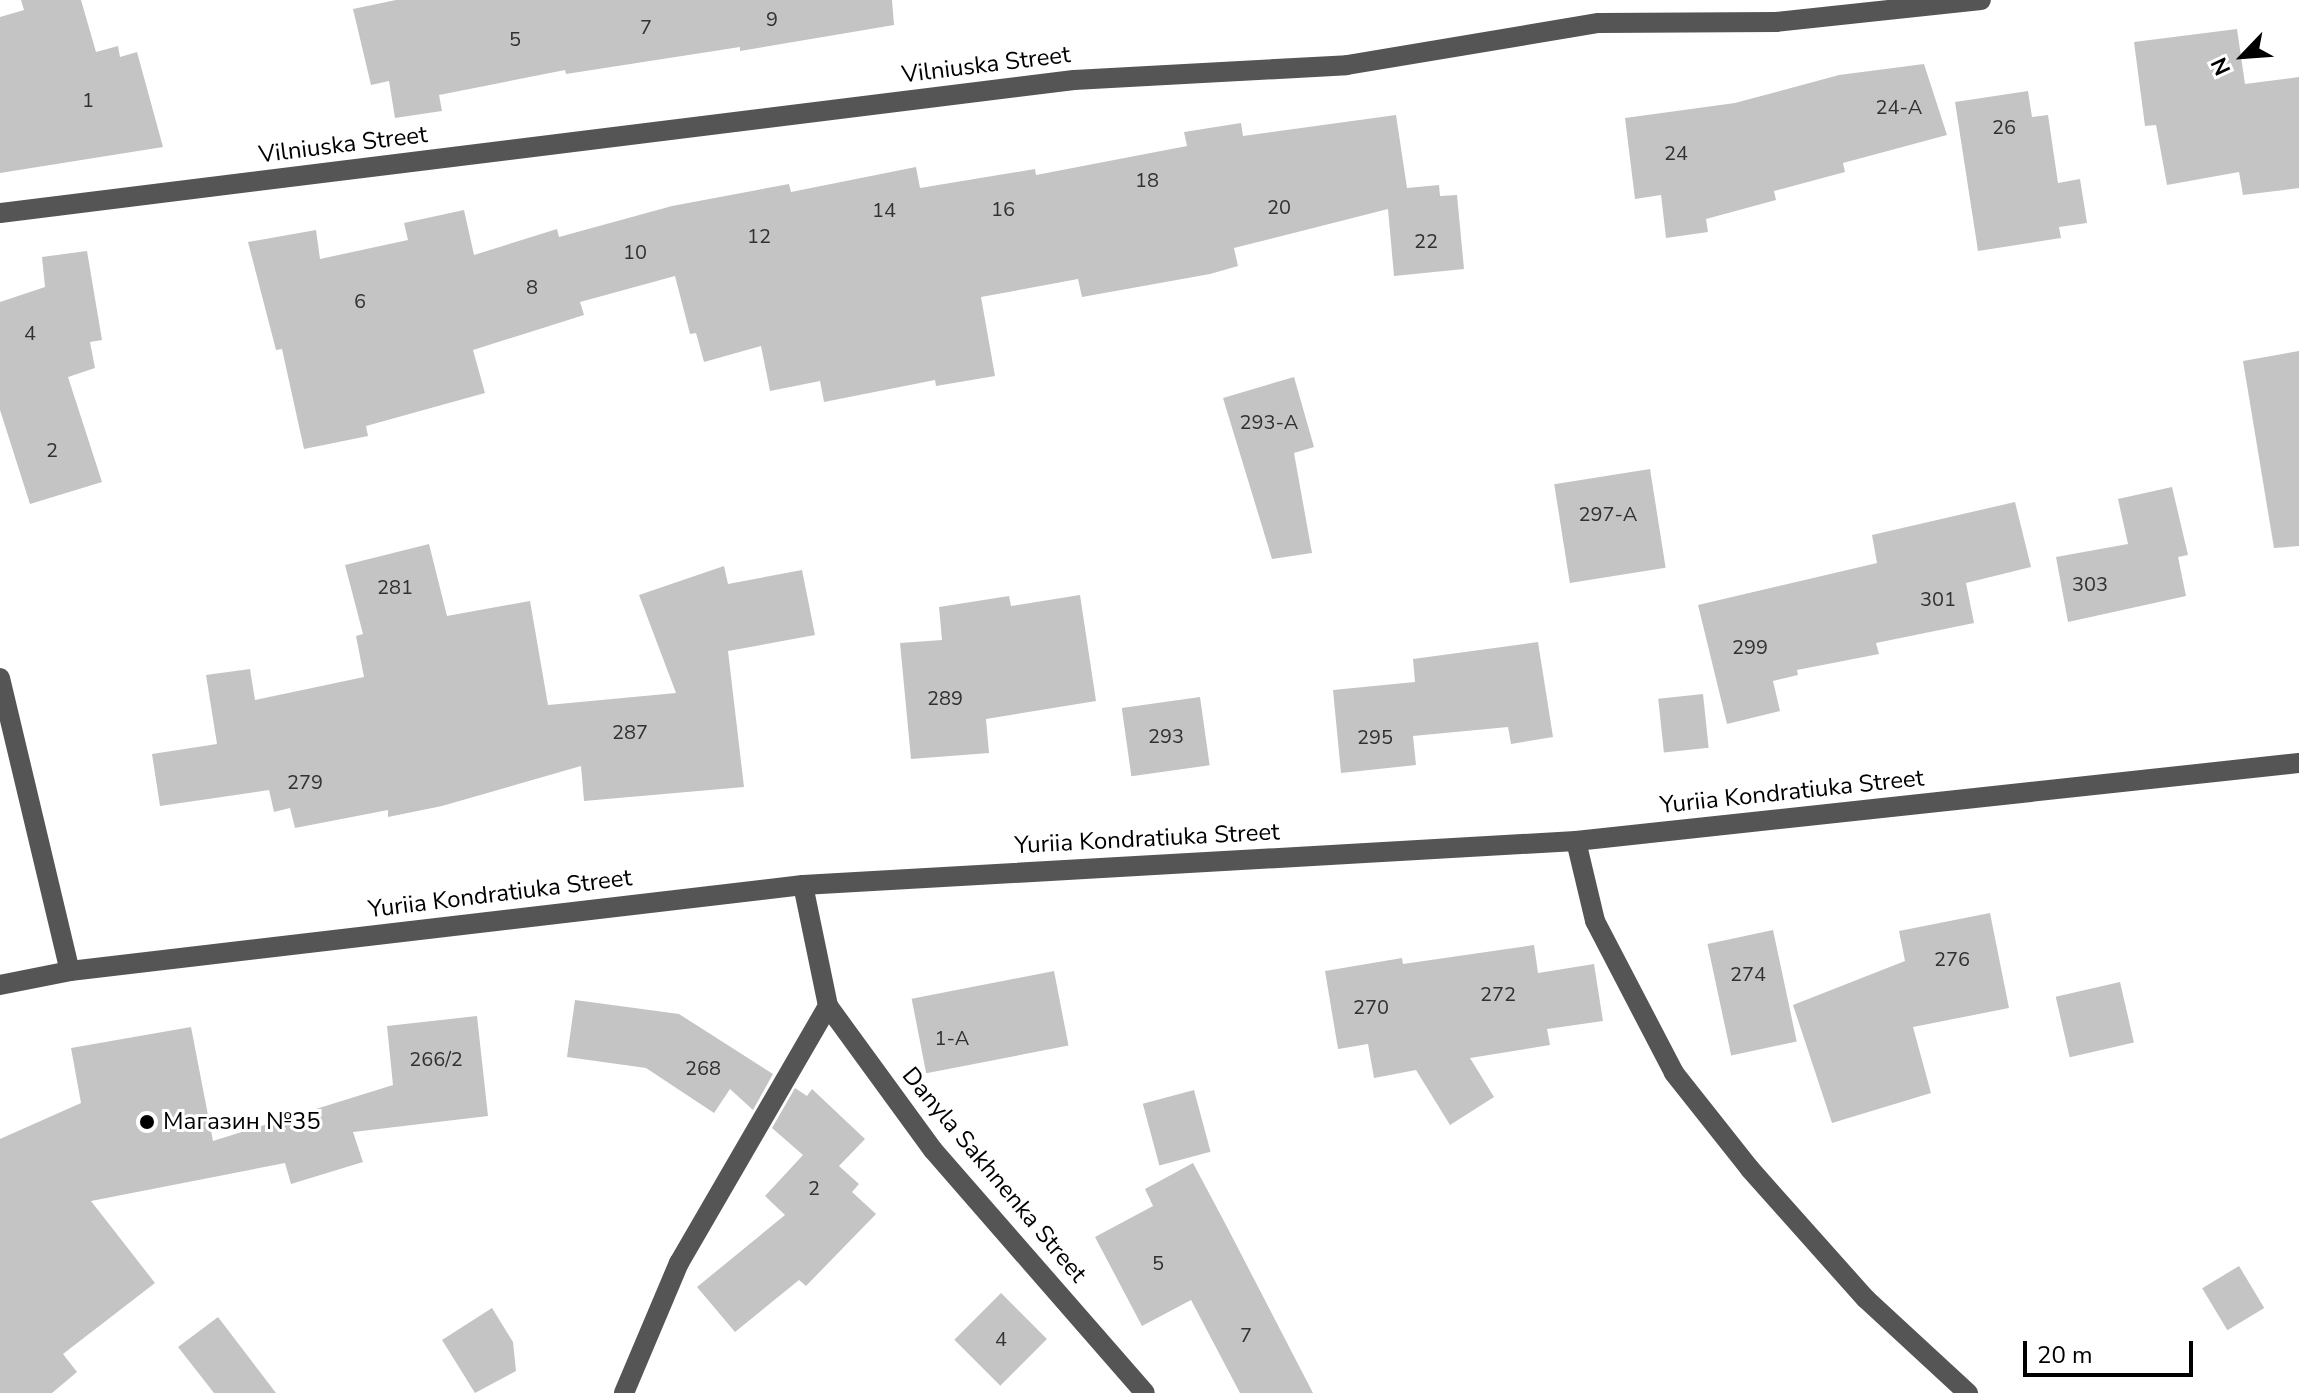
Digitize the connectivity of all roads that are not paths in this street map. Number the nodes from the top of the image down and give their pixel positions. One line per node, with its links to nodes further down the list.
1 (1981, 0): 2 (street, Vilniuska Street)
2 (0, 213)
3 (0, 678): 7 (street)
4 (2299, 763): 5 (street, Yuriia Kondratiuka Street)
5 (1576, 841): 6 (street, Yuriia Kondratiuka Street); 12 (street)
6 (803, 885): 7 (street, Yuriia Kondratiuka Street); 9 (street, Danyla Sakhnenka Street)
7 (70, 971): 8 (street, Yuriia Kondratiuka Street)
8 (0, 985)
9 (828, 1006): 10 (street); 11 (street, Danyla Sakhnenka Street)
10 (624, 1393)
11 (1145, 1393)
12 (1968, 1393)

